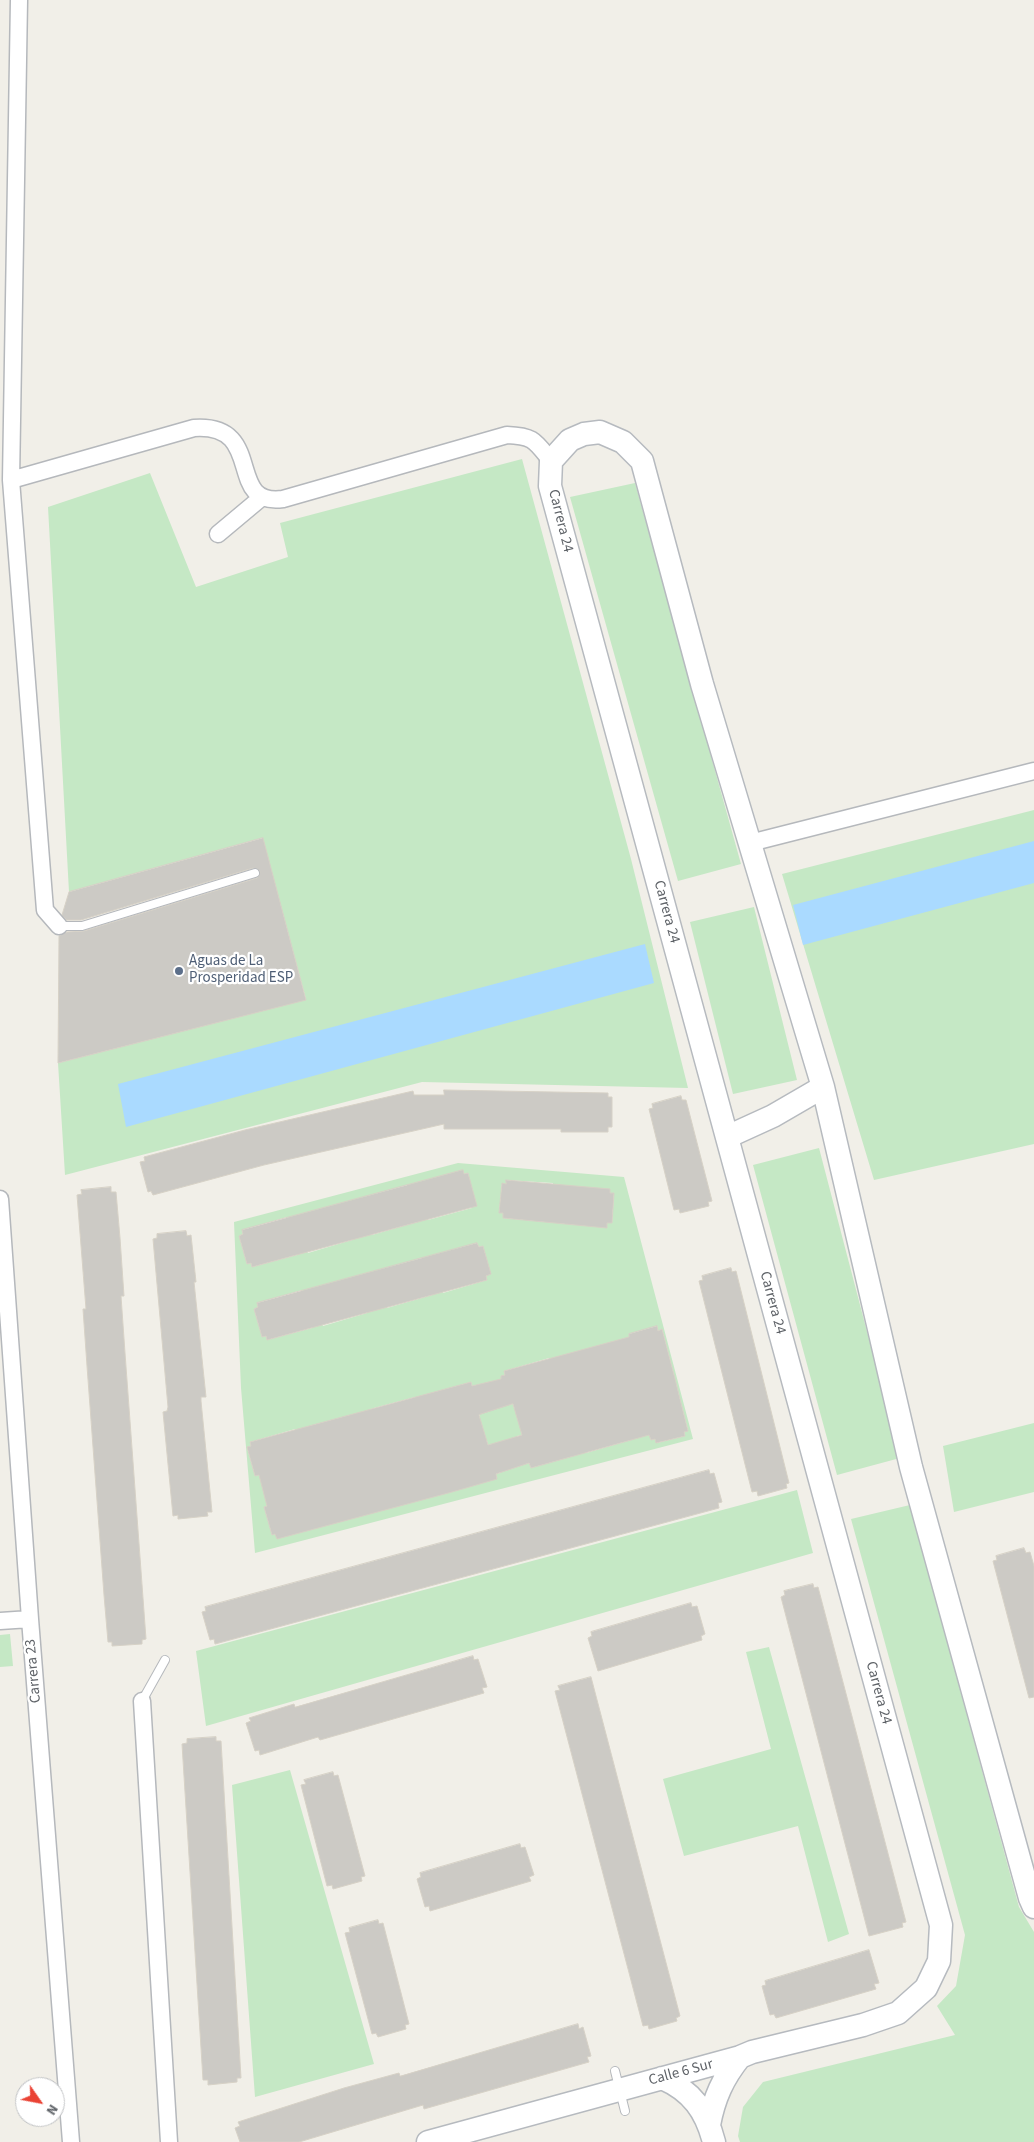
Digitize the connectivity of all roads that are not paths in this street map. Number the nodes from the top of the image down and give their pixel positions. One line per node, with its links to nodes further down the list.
1 (19, 0): 3 (street)
2 (551, 462): 4 (street); 7 (street); 11 (street, Carrera 24)
3 (11, 480): 4 (street); 9 (street)
4 (261, 498): 5 (street)
5 (218, 534)
6 (1034, 771): 7 (street)
7 (750, 843): 10 (street)
8 (255, 873): 9 (lane)
9 (60, 926)
10 (823, 1087): 11 (street); 17 (street)
11 (727, 1137): 18 (street, Carrera 24)
12 (0, 1199): 13 (street, Carrera 23)
13 (30, 1619): 14 (street); 22 (street, Carrera 23)
14 (0, 1621)
15 (165, 1660): 16 (lane)
16 (142, 1700): 23 (street)
17 (1034, 1907)
18 (926, 1988): 19 (street, Calle 6 Sur)
19 (740, 2057): 20 (street, Calle 6 Sur); 21 (street)
20 (662, 2078): 21 (street); 24 (street, Calle 6 Sur)
21 (711, 2133)
22 (71, 2142)
23 (169, 2142)
24 (428, 2142)

